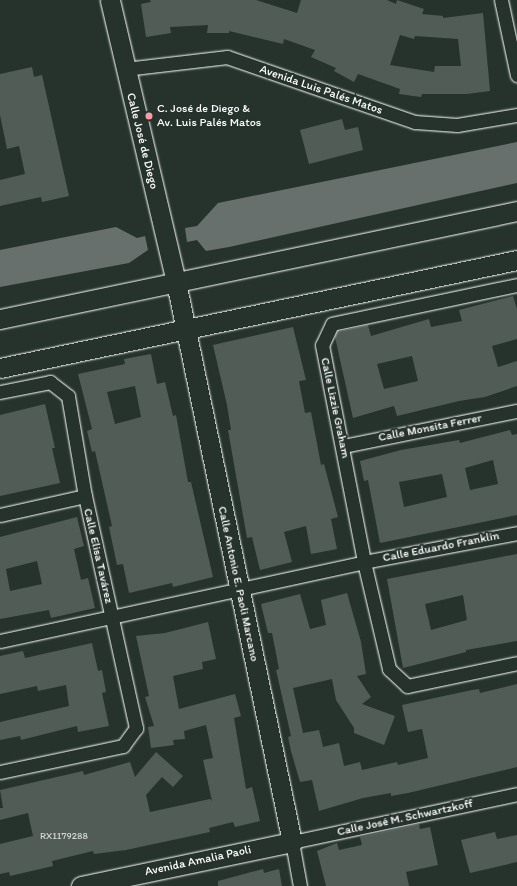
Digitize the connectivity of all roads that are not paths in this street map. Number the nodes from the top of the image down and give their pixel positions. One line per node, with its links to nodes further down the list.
1 (110, 0): 3 (street, Calle José de Diego)
2 (501, 0): 4 (street)
3 (125, 69): 5 (street, Avenida Luis Palés Matos); 8 (street, Calle José de Diego)
4 (517, 75)
5 (517, 115)
6 (517, 211): 8 (street)
7 (517, 260): 11 (street)
8 (176, 282): 10 (street); 11 (street, Calle Antonio E. Paoli Marcano)
9 (517, 285): 15 (street, Calle Lizzie Graham)
10 (0, 319)
11 (185, 329): 12 (street); 20 (street, Calle Antonio E. Paoli Marcano)
12 (0, 368)
13 (0, 392): 16 (street, Calle Elisa Tavárez)
14 (517, 411): 15 (street, Calle Monsita Ferrer)
15 (343, 446): 19 (street, Calle Lizzie Graham)
16 (85, 496): 17 (street, Calle Elisa Tavárez); 21 (street, Calle Elisa Tavárez)
17 (0, 515)
18 (517, 533): 19 (street, Calle Eduardo Franklin)
19 (364, 562): 20 (street, Calle Eduardo Franklin); 23 (street)
20 (239, 591): 21 (street, Calle Eduardo Franklin); 26 (street, Calle Antonio E. Paoli Marcano)
21 (112, 617): 22 (street, Calle Eduardo Franklin); 24 (street, Calle Elisa Tavárez)
22 (0, 641)
23 (517, 664)
24 (0, 772)
25 (517, 794): 26 (street, Calle José M. Schwartzkoff)
26 (292, 842): 27 (street, Avenida Amalia Paoli); 28 (street, Calle Antonio E. Paoli Marcano)
27 (81, 886)
28 (300, 886)

